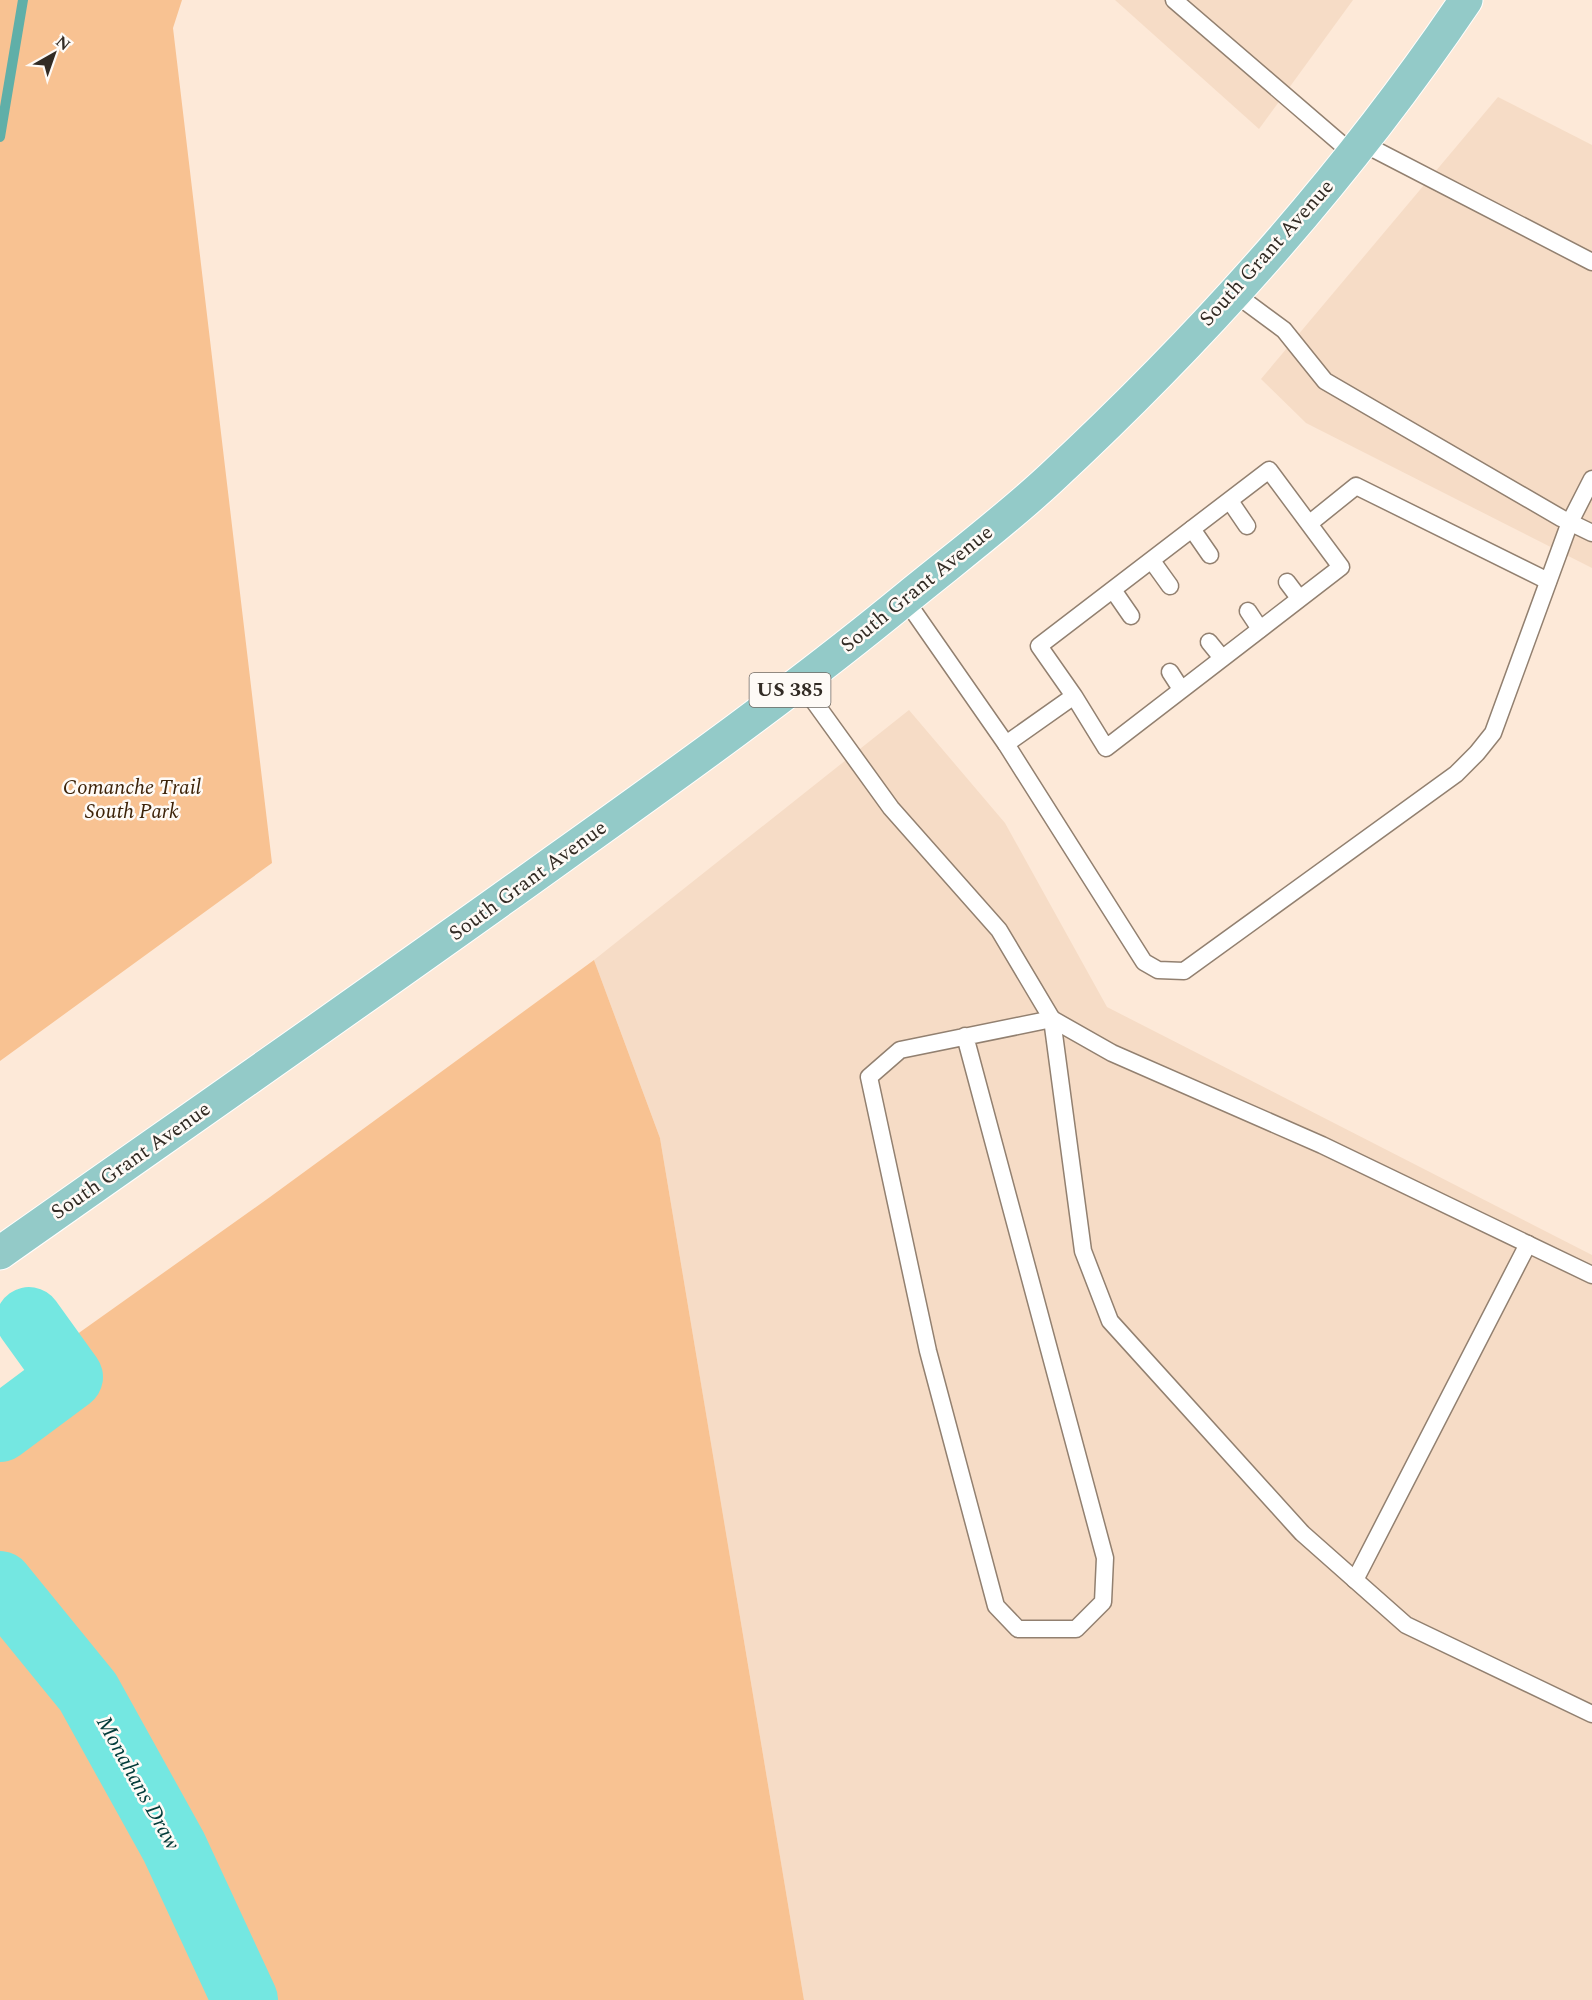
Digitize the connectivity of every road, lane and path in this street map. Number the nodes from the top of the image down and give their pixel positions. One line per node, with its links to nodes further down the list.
1 (1466, 0): 3 (main road, South Grant Avenue / US 385)
2 (1179, 2): 3 (lane)
3 (1358, 148): 4 (lane); 5 (main road, South Grant Avenue / US 385)
4 (1592, 262)
5 (1234, 292): 8 (lane); 20 (main road, South Grant Avenue / US 385)
6 (1592, 479): 8 (lane)
7 (1230, 501): 9 (lane); 10 (lane); 11 (lane)
8 (1570, 522): 12 (lane); 15 (lane)
9 (1310, 523): 15 (lane); 19 (lane)
10 (1247, 526)
11 (1192, 530): 13 (lane); 14 (lane)
12 (1592, 533)
13 (1210, 555)
14 (1152, 561): 17 (lane); 18 (lane)
15 (1548, 581): 30 (lane)
16 (1287, 582): 19 (lane)
17 (1170, 586)
18 (1113, 590): 22 (lane); 29 (lane)
19 (1299, 598): 23 (lane)
20 (905, 600): 27 (main road, South Grant Avenue / US 385); 30 (lane)
21 (1248, 611): 23 (lane)
22 (1131, 616)
23 (1260, 629): 25 (lane)
24 (1209, 642): 25 (lane)
25 (1221, 658): 28 (lane)
26 (1170, 672): 28 (lane)
27 (800, 682): 31 (lane); 34 (main road, South Grant Avenue / US 385)
28 (1181, 689): 29 (lane)
29 (1074, 696): 30 (lane)
30 (1006, 744)
31 (1052, 1019): 32 (lane); 33 (lane); 36 (lane)
32 (965, 1036): 32 (lane)
33 (1528, 1244): 35 (lane); 36 (lane)
34 (0, 1253)
35 (1592, 1275)
36 (1355, 1580): 37 (lane)
37 (1592, 1714)

